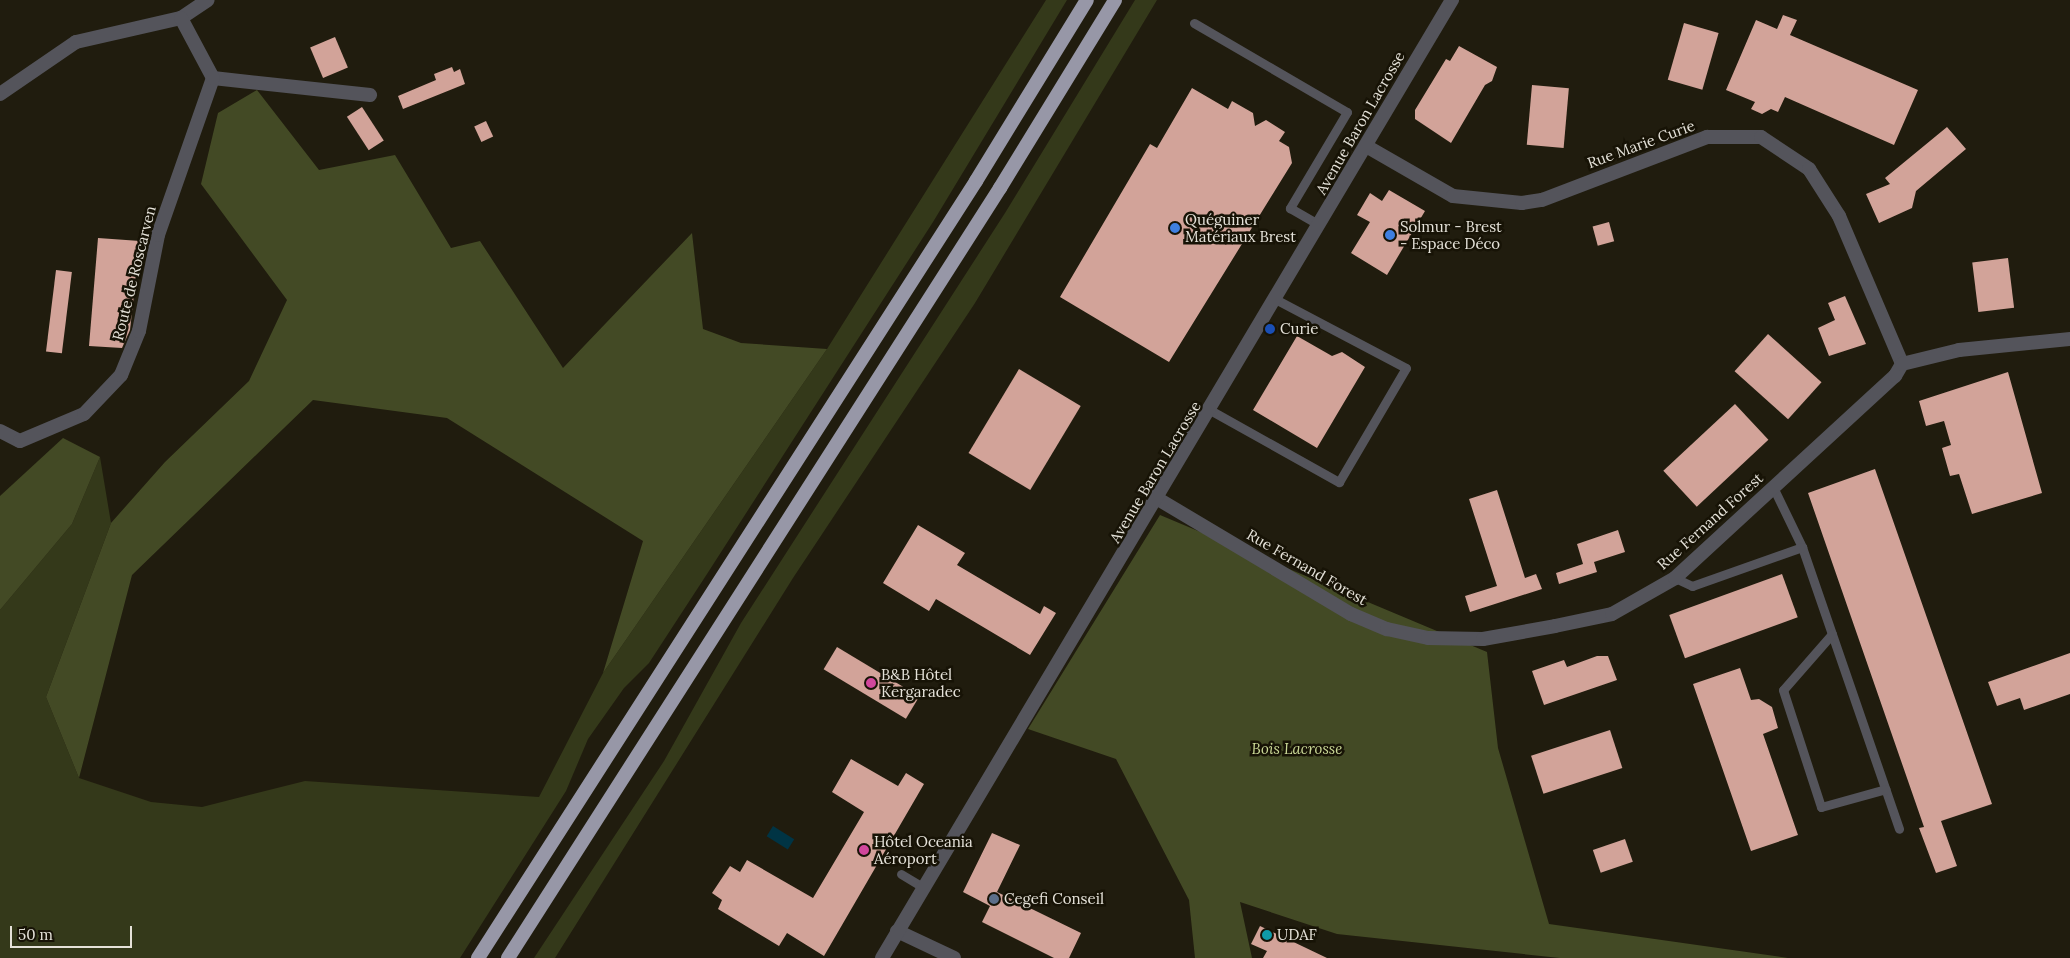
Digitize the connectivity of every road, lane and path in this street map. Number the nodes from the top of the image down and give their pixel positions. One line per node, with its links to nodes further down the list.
1 (208, 0): 5 (street)
2 (1087, 0): 27 (highway)
3 (1115, 0): 28 (highway)
4 (1452, 0): 10 (street, Avenue Baron Lacrosse)
5 (181, 18): 7 (street); 8 (street)
6 (1194, 24): 11 (lane)
7 (213, 78): 9 (street); 16 (street, Route de Roscarven)
8 (0, 94)
9 (370, 95)
10 (1366, 146): 11 (street, Avenue Baron Lacrosse); 14 (street, Rue Marie Curie)
11 (1319, 225): 12 (street, Avenue Baron Lacrosse)
12 (1275, 299): 15 (street, Avenue Baron Lacrosse); 15 (lane)
13 (2070, 338): 14 (street)
14 (1902, 364): 17 (street, Rue Fernand Forest)
15 (1210, 410): 18 (street, Avenue Baron Lacrosse)
16 (0, 431)
17 (1773, 487): 19 (lane); 20 (street, Rue Fernand Forest)
18 (1158, 498): 20 (street, Rue Fernand Forest); 25 (street, Avenue Baron Lacrosse)
19 (1802, 548): 20 (lane); 21 (lane)
20 (1675, 578)
21 (1832, 634): 22 (lane); 22 (lane)
22 (1886, 789): 23 (lane)
23 (1899, 829)
24 (901, 874): 25 (lane)
25 (923, 887): 26 (street, Avenue Baron Lacrosse)
26 (897, 931): 29 (street, Avenue Baron Lacrosse); 30 (street)
27 (478, 958)
28 (508, 958)
29 (882, 958)
30 (954, 958)

